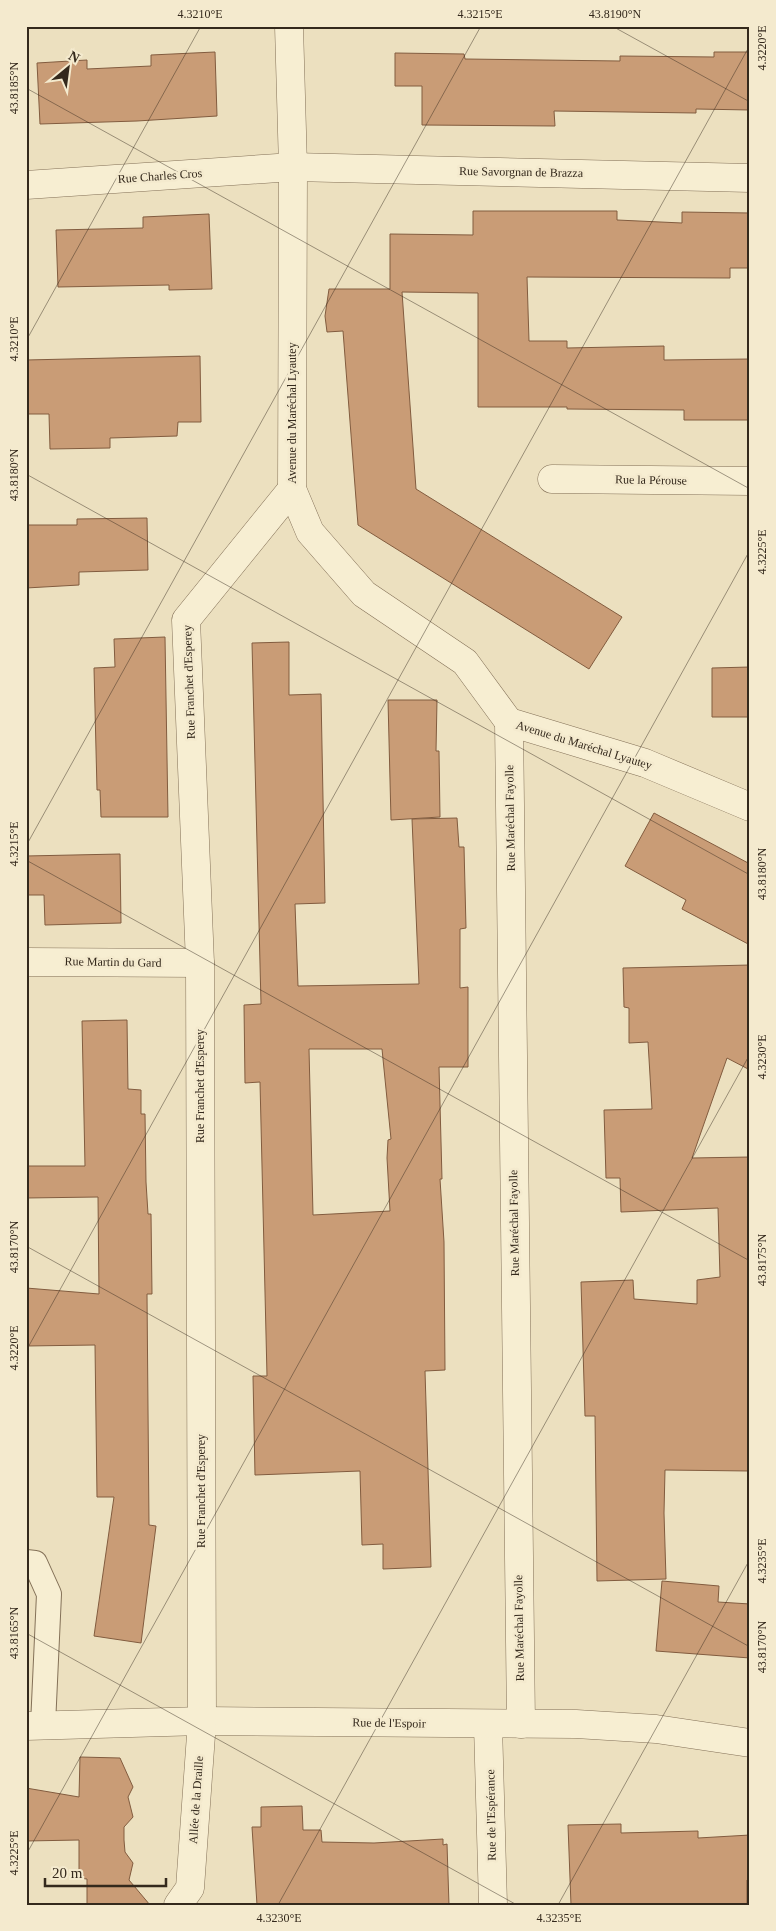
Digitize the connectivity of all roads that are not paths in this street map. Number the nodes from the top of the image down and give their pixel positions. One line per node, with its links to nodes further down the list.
1 (289, 26): 2 (street, Avenue du Maréchal Lyautey)
2 (293, 167): 3 (street, Rue Savorgnan de Brazza); 4 (street, Rue Charles Cros); 7 (street, Avenue du Maréchal Lyautey)
3 (750, 178)
4 (26, 184)
5 (552, 479): 6 (street, Rue la Pérouse)
6 (750, 481)
7 (292, 489): 8 (street, Avenue du Maréchal Lyautey); 11 (street, Rue Franchet d'Esperey)
8 (509, 722): 9 (street, Avenue du Maréchal Lyautey); 14 (street, Rue Maréchal Fayolle)
9 (750, 807)
10 (26, 962): 11 (street, Rue Martin du Gard)
11 (200, 963): 13 (street, Rue Franchet d'Esperey)
12 (26, 1562): 16 (lane)
13 (202, 1721): 15 (street, Rue de l'Espoir); 16 (street, Rue de l'Espoir); 18 (street, Allée de la Draille)
14 (520, 1724): 15 (street, Rue de l'Espoir); 17 (street, Rue de l'Espoir)
15 (488, 1725): 19 (street, Rue de l'Espérance)
16 (35, 1726)
17 (750, 1743)
18 (178, 1905)
19 (493, 1905)

